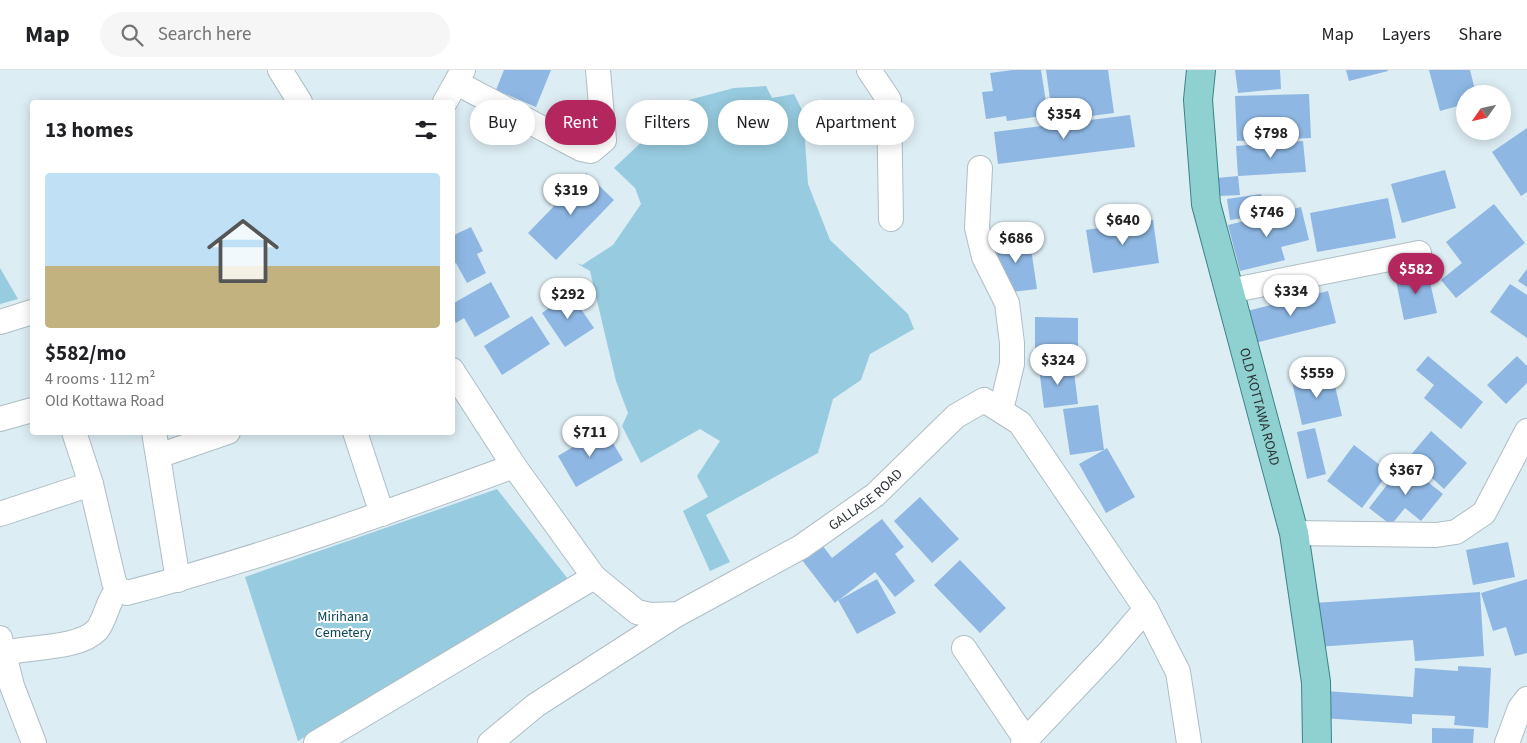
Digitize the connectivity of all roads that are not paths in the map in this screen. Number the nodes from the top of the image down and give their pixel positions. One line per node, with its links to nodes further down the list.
1 (280, 70): 6 (street)
2 (598, 70): 5 (street)
3 (870, 70): 9 (street)
4 (1201, 70): 11 (main road, OLD KOTTAWA ROAD)
5 (460, 76): 7 (street)
6 (299, 100)
7 (445, 100)
8 (980, 168): 15 (street)
9 (890, 219)
10 (1419, 253): 11 (street)
11 (1229, 290): 28 (main road, OLD KOTTAWA ROAD)
12 (30, 313): 13 (street)
13 (0, 322)
14 (455, 375): 24 (street, GALLAGE ROAD)
15 (1001, 410): 32 (street, GALLAGE ROAD); 33 (street, GALLAGE ROAD)
16 (30, 411): 17 (street)
17 (0, 419)
18 (1527, 431): 28 (street)
19 (75, 435): 25 (street)
20 (154, 435): 23 (street)
21 (219, 435): 23 (street)
22 (356, 435): 27 (street)
23 (158, 456): 30 (street)
24 (514, 466): 27 (street); 29 (street, GALLAGE ROAD)
25 (91, 484): 26 (street); 31 (street)
26 (0, 514)
27 (382, 514): 30 (street)
28 (1294, 533): 42 (main road, OLD KOTTAWA ROAD)
29 (594, 577): 33 (street, GALLAGE ROAD); 39 (street)
30 (178, 580): 31 (street)
31 (118, 589): 34 (street)
32 (1146, 609): 37 (street); 41 (street, GALLAGE ROAD)
33 (678, 614): 40 (street)
34 (1, 648): 38 (street)
35 (964, 648): 37 (street)
36 (1527, 699): 43 (street)
37 (1025, 741)
38 (34, 743)
39 (316, 743)
40 (490, 743)
41 (1189, 743)
42 (1317, 743)
43 (1507, 743)

